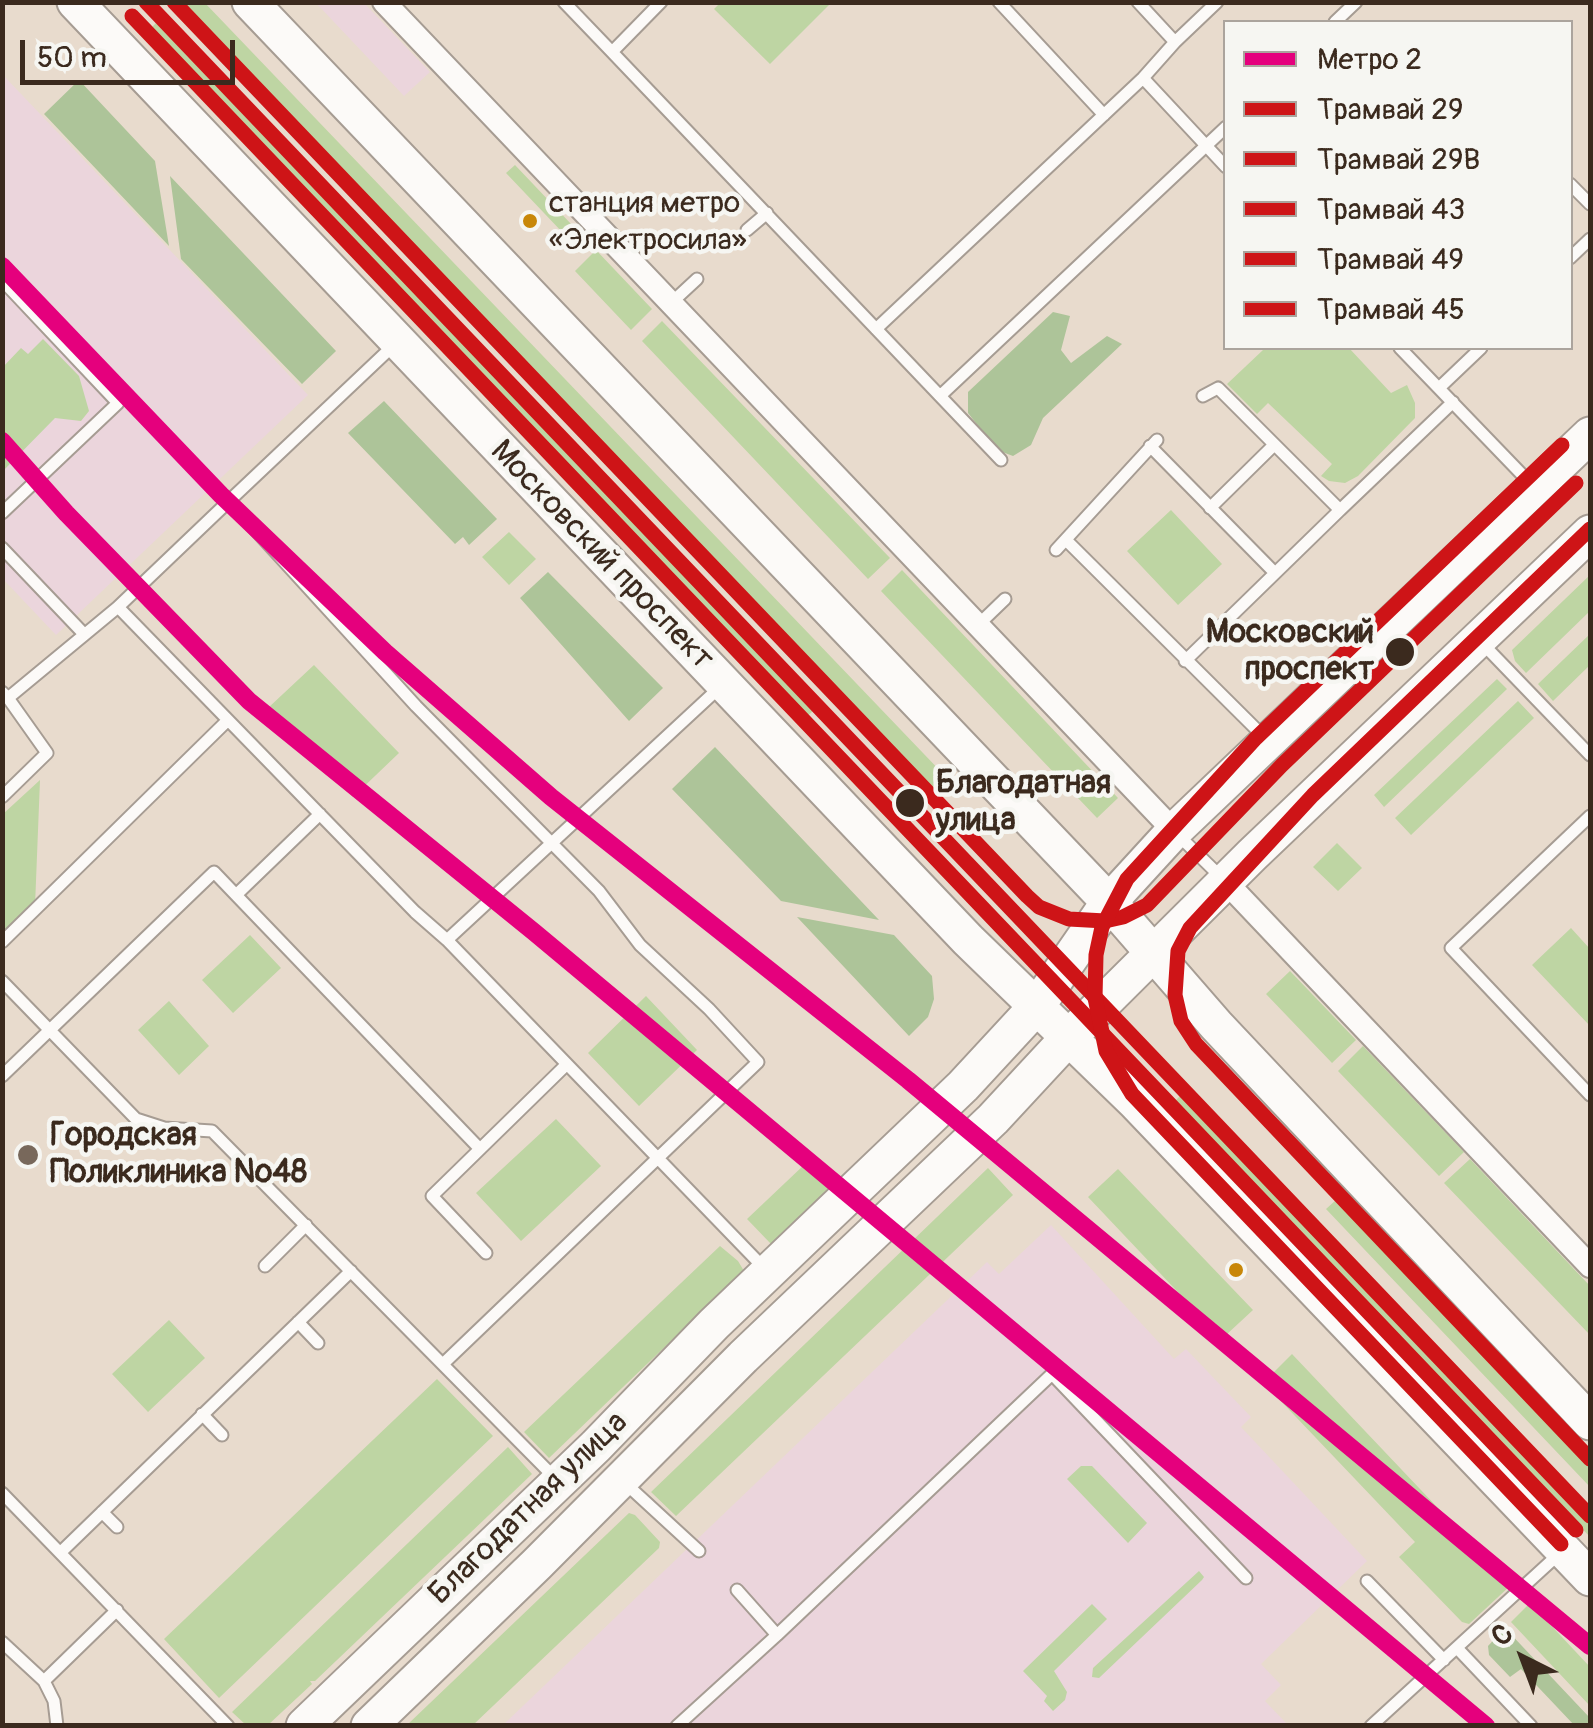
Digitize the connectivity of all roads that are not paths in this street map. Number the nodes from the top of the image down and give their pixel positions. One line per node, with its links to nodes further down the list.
1 (76, 2): 24 (main road, Московский проспект)
2 (250, 2): 62 (main road)
3 (384, 2): 22 (street)
4 (564, 2): 12 (lane)
5 (661, 2): 12 (lane)
6 (998, 2): 14 (lane)
7 (1138, 2): 11 (lane)
8 (1217, 2): 11 (lane)
9 (1356, 2): 10 (lane)
10 (1337, 20)
11 (1175, 42): 13 (lane)
12 (612, 52): 18 (lane)
13 (1143, 78): 14 (lane); 16 (lane)
14 (1104, 115): 23 (lane)
15 (1223, 130): 16 (lane)
16 (1205, 146): 17 (lane); 28 (lane)
17 (1223, 163)
18 (767, 213): 19 (lane); 23 (lane)
19 (748, 230)
20 (697, 279): 22 (lane)
21 (2, 280): 38 (lane)
22 (670, 304): 46 (street)
23 (876, 329): 28 (lane)
24 (397, 342): 35 (lane); 50 (main road, Московский проспект)
25 (1402, 350): 27 (lane)
26 (1479, 350): 27 (lane)
27 (1440, 388): 30 (lane)
28 (940, 396): 33 (lane)
29 (1203, 396): 32 (lane)
30 (1453, 402): 34 (lane); 37 (lane)
31 (1590, 435): 34 (main road, Благодатная улица)
32 (1274, 445): 36 (lane); 37 (lane)
33 (1001, 460)
34 (1534, 488): 53 (main road, Благодатная улица)
35 (229, 501): 45 (lane); 59 (lane)
36 (1210, 508): 40 (lane); 43 (lane)
37 (1340, 510): 43 (lane)
38 (2, 514)
39 (1590, 533): 48 (main road, Благодатная улица)
40 (1066, 540): 42 (lane); 49 (lane)
41 (2, 548): 47 (lane)
42 (1056, 550)
43 (1275, 573): 49 (lane)
44 (1004, 599): 46 (lane)
45 (118, 607): 47 (lane); 52 (lane)
46 (976, 626): 58 (street)
47 (84, 632): 51 (lane)
48 (1478, 639): 54 (lane); 60 (main road, Благодатная улица)
49 (1185, 661): 53 (lane)
50 (724, 684): 59 (lane); 67 (main road, Московский проспект)
51 (5, 695): 55 (lane)
52 (228, 720): 56 (lane); 64 (lane)
53 (1268, 741): 58 (main road, Благодатная улица)
54 (1590, 756)
55 (2, 796)
56 (320, 814): 61 (lane); 63 (lane)
57 (1590, 816): 72 (lane)
58 (1174, 831): 60 (lane); 62 (main road, Благодатная улица)
59 (554, 843): 63 (lane); 74 (lane)
60 (1225, 882): 65 (main road, Благодатная улица); 78 (street)
61 (236, 895): 68 (lane); 73 (lane)
62 (1109, 902): 65 (main road); 67 (main road, Благодатная улица)
63 (448, 940): 70 (lane)
64 (2, 942)
65 (1154, 953): 69 (main road, Благодатная улица); 85 (main road)
66 (2, 981): 68 (lane)
67 (1037, 1006): 69 (main road, Московский проспект); 80 (main road, Благодатная улица)
68 (50, 1030): 71 (lane); 75 (lane)
69 (1070, 1036): 87 (main road, Благодатная улица); 92 (main road, Московский проспект)
70 (566, 1064): 73 (lane); 74 (lane)
71 (2, 1076)
72 (1590, 1095)
73 (480, 1148): 76 (lane)
74 (659, 1157): 80 (lane); 83 (lane)
75 (306, 1225): 77 (lane); 79 (lane)
76 (486, 1253)
77 (265, 1266)
78 (1590, 1266)
79 (351, 1271): 81 (lane); 83 (lane)
80 (768, 1272): 88 (main road, Благодатная улица)
81 (298, 1322): 82 (lane); 84 (lane)
82 (318, 1343)
83 (444, 1363): 88 (lane)
84 (202, 1414): 86 (lane); 90 (lane)
85 (1590, 1422)
86 (222, 1436)
87 (622, 1480): 93 (lane); 108 (main road, Благодатная улица)
88 (558, 1482): 107 (main road, Благодатная улица)
89 (2, 1492): 94 (lane)
90 (102, 1512): 91 (lane); 94 (lane)
91 (117, 1527)
92 (1563, 1550): 96 (main road, Московский проспект); 102 (lane)
93 (699, 1551)
94 (61, 1552): 99 (lane)
95 (1246, 1578): 100 (lane)
96 (1590, 1578)
97 (1367, 1581): 103 (lane)
98 (736, 1590): 100 (lane)
99 (117, 1610): 104 (lane); 106 (lane)
100 (777, 1635): 109 (lane)
101 (2, 1642): 104 (lane)
102 (1457, 1648): 103 (lane); 111 (lane)
103 (1444, 1660): 110 (lane)
104 (44, 1681): 105 (lane)
105 (57, 1726)
106 (228, 1726)
107 (304, 1726)
108 (369, 1726)
109 (676, 1726)
110 (1370, 1726)
111 (1531, 1726)

